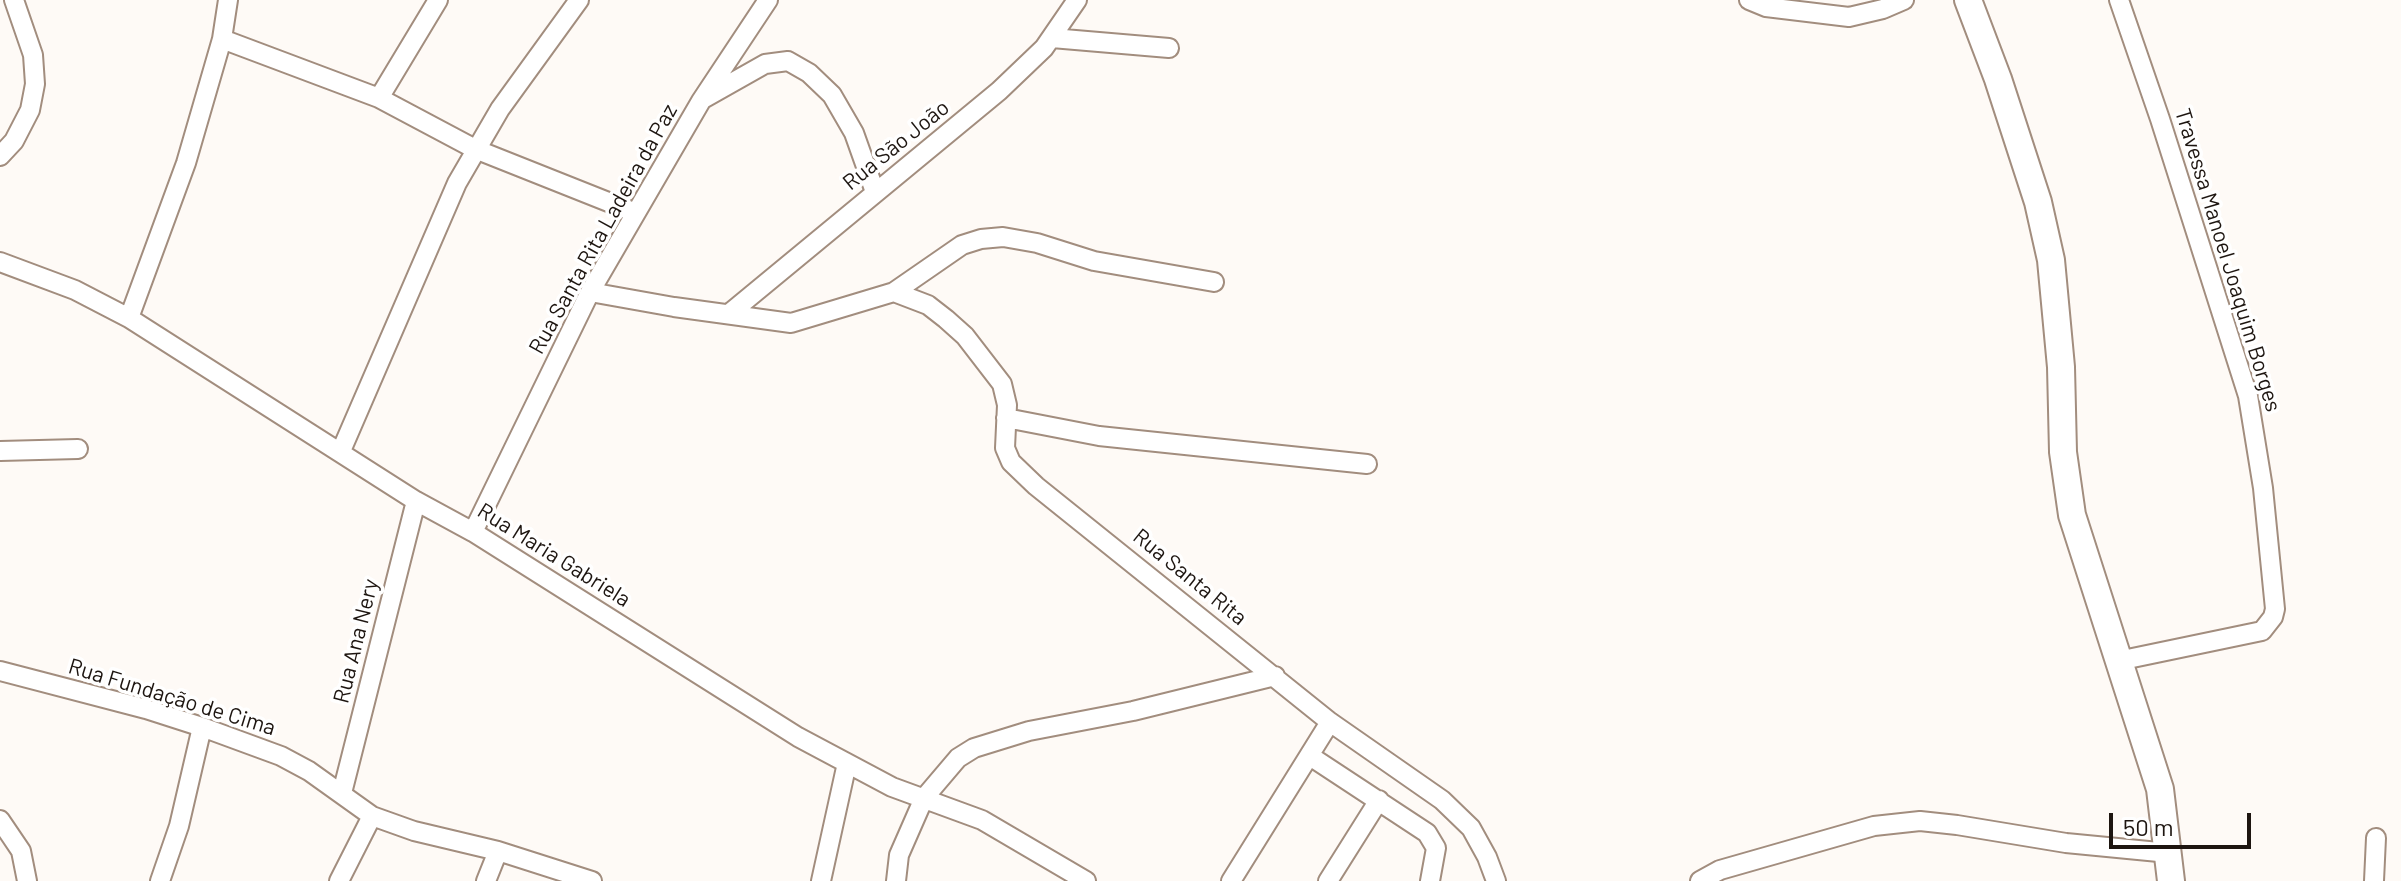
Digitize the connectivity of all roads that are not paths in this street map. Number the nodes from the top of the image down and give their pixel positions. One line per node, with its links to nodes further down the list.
1 (14, 0): 17 (street)
2 (228, 0): 12 (street)
3 (438, 0): 14 (street)
4 (579, 0): 16 (street)
5 (768, 0): 15 (street, Rua Santa Rita Ladeira da Paz)
6 (1077, 0): 11 (street, Rua São João)
7 (1749, 0): 8 (street)
8 (1904, 0)
9 (1968, 0): 33 (street)
10 (2119, 0): 33 (street, Travessa Manoel Joaquim Borges)
11 (1052, 38): 13 (street); 18 (street, Rua São João)
12 (222, 39): 14 (street); 25 (street)
13 (1169, 48)
14 (379, 98): 16 (street)
15 (701, 101): 18 (street); 19 (street, Rua Santa Rita Ladeira da Paz)
16 (475, 149): 19 (street); 29 (street)
17 (0, 156)
18 (875, 192): 24 (street, Rua São João)
19 (636, 213): 22 (street, Rua Santa Rita Ladeira da Paz)
20 (0, 262): 25 (street, Rua Maria Gabriela)
21 (1214, 282): 23 (street)
22 (590, 292): 24 (street); 32 (street, Rua Santa Rita Ladeira da Paz)
23 (894, 292): 24 (street); 26 (street, Rua Santa Rita)
24 (730, 313)
25 (129, 318): 29 (street, Rua Maria Gabriela)
26 (1006, 418): 30 (street); 35 (street, Rua Santa Rita)
27 (78, 449): 28 (street)
28 (0, 451)
29 (341, 451): 31 (street, Rua Maria Gabriela)
30 (1367, 464)
31 (416, 501): 32 (street, Rua Maria Gabriela); 40 (street, Rua Ana Nery)
32 (473, 532): 39 (street, Rua Maria Gabriela)
33 (2118, 661): 47 (street)
34 (0, 671): 37 (street, Rua Fundação de Cima)
35 (1275, 676): 36 (street, Rua Santa Rita); 41 (street)
36 (1330, 722): 38 (street); 59 (street, Rua Santa Rita)
37 (202, 727): 40 (street, Rua Fundação de Cima); 49 (street)
38 (1310, 756): 42 (street); 56 (street)
39 (847, 763): 41 (street, Rua Maria Gabriela); 53 (street)
40 (342, 793): 43 (street, Rua Fundação de Cima)
41 (924, 798): 54 (street); 55 (street, Rua Maria Gabriela)
42 (1379, 800): 57 (street); 58 (street)
43 (372, 816): 46 (street, Rua Fundação de Cima); 50 (street)
44 (0, 820): 48 (street)
45 (2376, 838): 62 (street)
46 (498, 851): 51 (street); 52 (street, Rua Fundação de Cima)
47 (2169, 853): 60 (street); 61 (street)
48 (27, 881)
49 (160, 881)
50 (339, 881)
51 (486, 881)
52 (592, 881)
53 (821, 881)
54 (896, 881)
55 (1086, 881)
56 (1231, 881)
57 (1328, 881)
58 (1430, 881)
59 (1496, 881)
60 (1700, 881)
61 (2171, 881)
62 (2374, 881)

